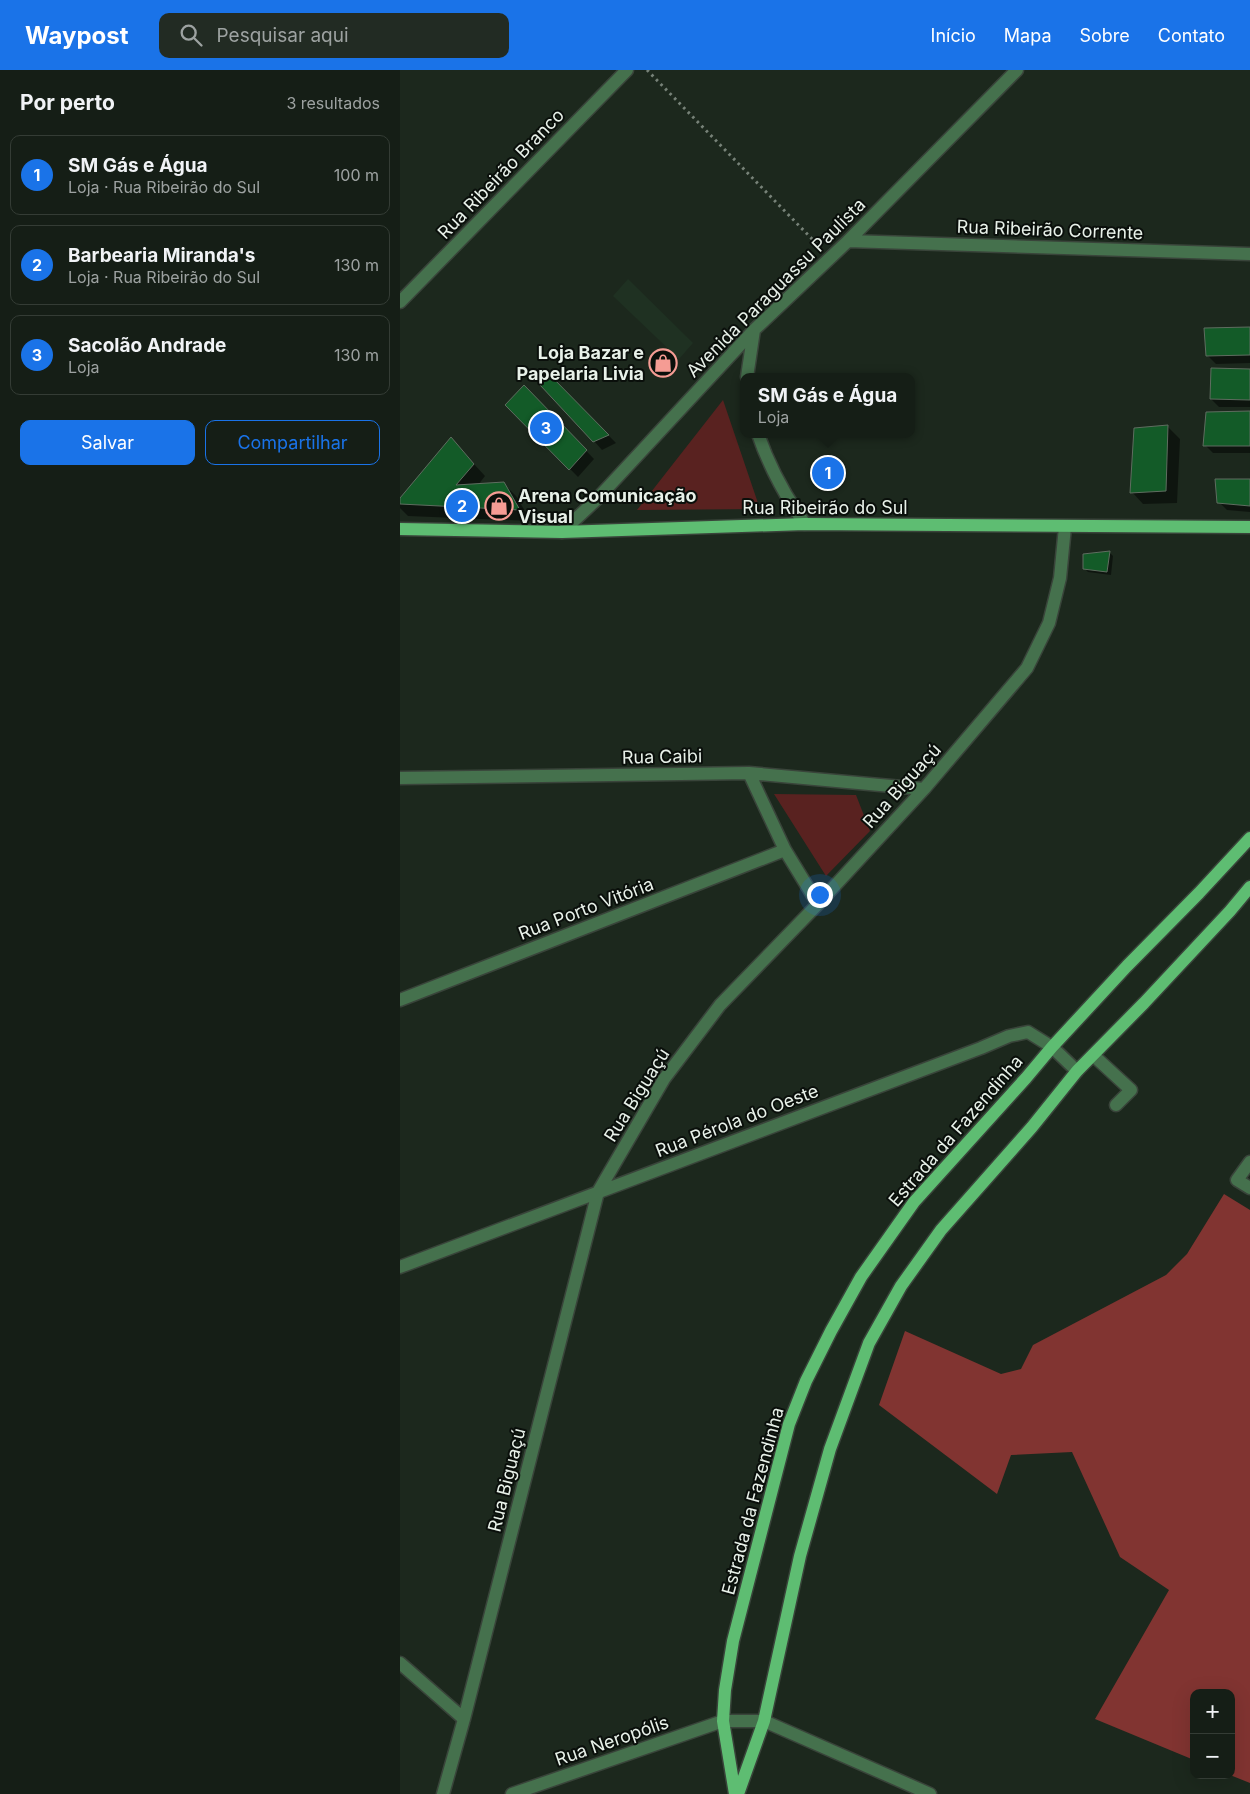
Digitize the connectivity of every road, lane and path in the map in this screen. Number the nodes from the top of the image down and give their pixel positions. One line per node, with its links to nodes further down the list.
1 (627, 70): 7 (street, Rua Ribeirão Branco)
2 (647, 70): 6 (path)
3 (1017, 70): 4 (street, Avenida Paraguassu Paulista)
4 (848, 241): 5 (street, Rua Ribeirão Corrente); 6 (street, Avenida Paraguassu Paulista)
5 (1250, 254)
6 (831, 257): 8 (street, Avenida Paraguassu Paulista)
7 (400, 302)
8 (754, 330): 9 (street); 15 (street, Avenida Paraguassu Paulista)
9 (748, 373)
10 (759, 438): 11 (street)
11 (805, 524): 12 (main road, Rua Ribeirão do Sul); 15 (main road, Rua Ribeirão do Sul)
12 (1065, 527): 13 (main road, Rua Ribeirão do Sul); 18 (street, Rua Biguaçú)
13 (1250, 527)
14 (400, 529): 15 (main road, Rua Ribeirão do Sul)
15 (562, 532)
16 (749, 773): 17 (street, Rua Caibi); 18 (street, Rua Caibi); 20 (street)
17 (400, 778)
18 (924, 789): 22 (street, Rua Biguaçú)
19 (1250, 838): 24 (main road, Estrada da Fazendinha)
20 (785, 850): 22 (street); 23 (street, Rua Porto Vitória)
21 (1250, 887): 25 (main road, Estrada da Fazendinha)
22 (818, 904): 30 (street, Rua Biguaçú)
23 (400, 1000)
24 (1052, 1047): 26 (street, Rua Pérola do Oeste); 30 (street, Rua Pérola do Oeste); 34 (main road, Estrada da Fazendinha)
25 (1093, 1055): 26 (main road, Estrada da Fazendinha); 27 (street)
26 (1077, 1071): 35 (main road, Estrada da Fazendinha)
27 (1116, 1105)
28 (1250, 1162): 29 (street)
29 (1250, 1188)
30 (598, 1192): 31 (street, Rua Pérola do Oeste); 33 (street, Rua Biguaçú)
31 (400, 1267)
32 (400, 1663): 33 (street)
33 (464, 1719): 36 (street, Rua Biguaçú)
34 (723, 1721): 35 (street, Rua Neropólis); 37 (street, Rua Neropólis); 38 (main road, Estrada da Fazendinha)
35 (764, 1721): 38 (main road, Estrada da Fazendinha); 39 (street)
36 (442, 1794)
37 (512, 1794)
38 (736, 1794)
39 (930, 1794)

